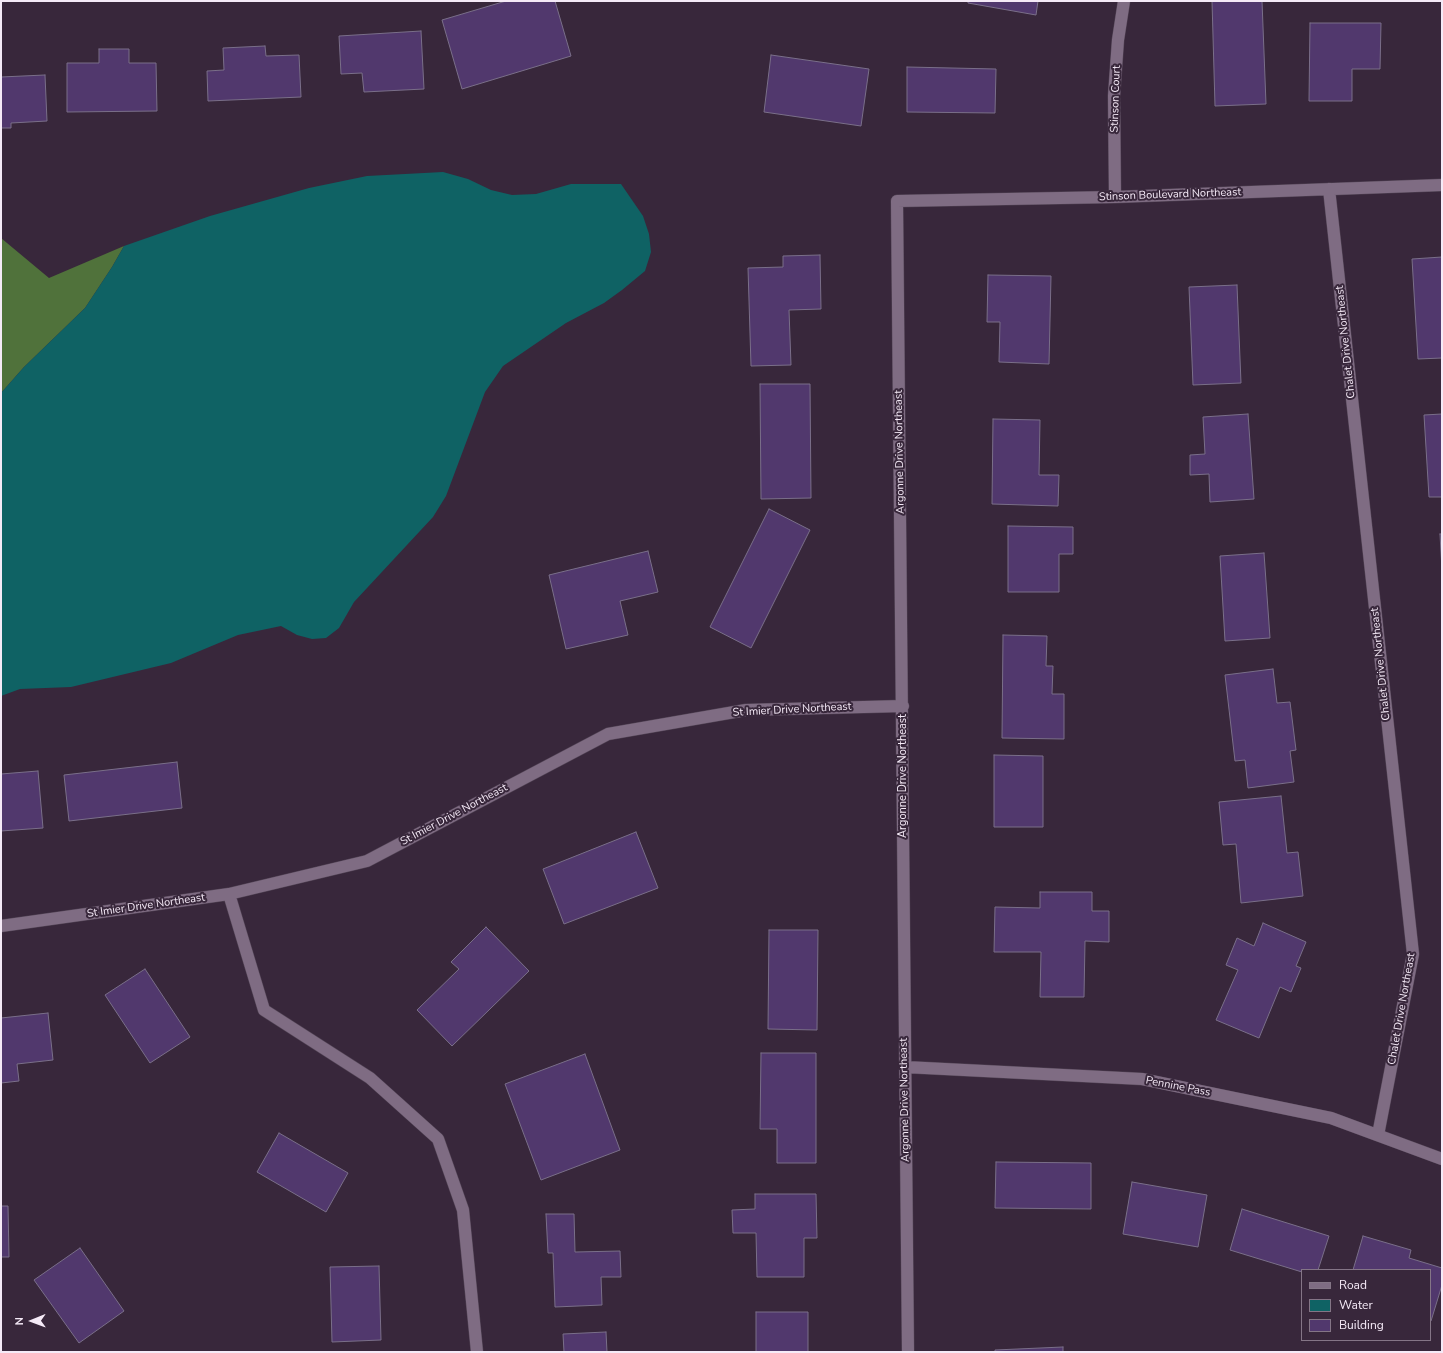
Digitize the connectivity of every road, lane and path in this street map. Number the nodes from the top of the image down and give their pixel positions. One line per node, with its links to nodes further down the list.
1 (1124, 1): 4 (street, Stinson Court)
2 (1442, 185): 3 (street, Stinson Boulevard Northeast)
3 (1329, 190): 4 (street, Stinson Boulevard Northeast); 10 (street, Chalet Drive Northeast)
4 (1115, 197): 5 (street, Stinson Boulevard Northeast)
5 (897, 201): 6 (street, Argonne Drive Northeast)
6 (903, 706): 7 (street, St Imier Drive Northeast); 9 (street, Argonne Drive Northeast)
7 (229, 894): 8 (street, St Imier Drive Northeast); 12 (street)
8 (1, 926)
9 (905, 1067): 10 (street, Pennine Pass); 13 (street, Argonne Drive Northeast)
10 (1378, 1135): 11 (street, Pennine Pass)
11 (1442, 1159)
12 (477, 1352)
13 (908, 1352)

